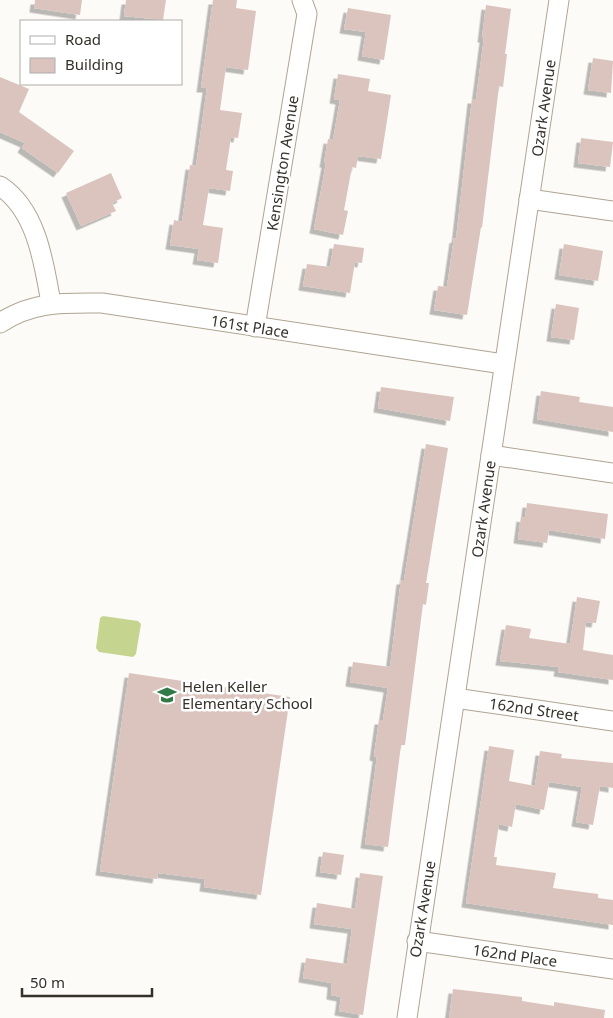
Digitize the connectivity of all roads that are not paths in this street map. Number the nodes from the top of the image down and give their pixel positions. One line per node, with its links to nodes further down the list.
1 (302, 0): 8 (street, Kensington Avenue)
2 (559, 0): 4 (street, Ozark Avenue)
3 (0, 186): 6 (street)
4 (529, 199): 5 (street); 9 (street, Ozark Avenue)
5 (613, 211)
6 (51, 303): 7 (street, 161st Place); 8 (street, 161st Place)
7 (0, 322)
8 (255, 327): 9 (street, 161st Place)
9 (503, 364): 10 (street, Ozark Avenue)
10 (491, 455): 11 (street); 12 (street, Ozark Avenue)
11 (613, 473)
12 (455, 698): 13 (street, 162nd Street); 14 (street, Ozark Avenue)
13 (613, 721)
14 (417, 941): 15 (street, 162nd Place); 16 (street, Ozark Avenue)
15 (613, 969)
16 (407, 1018)

